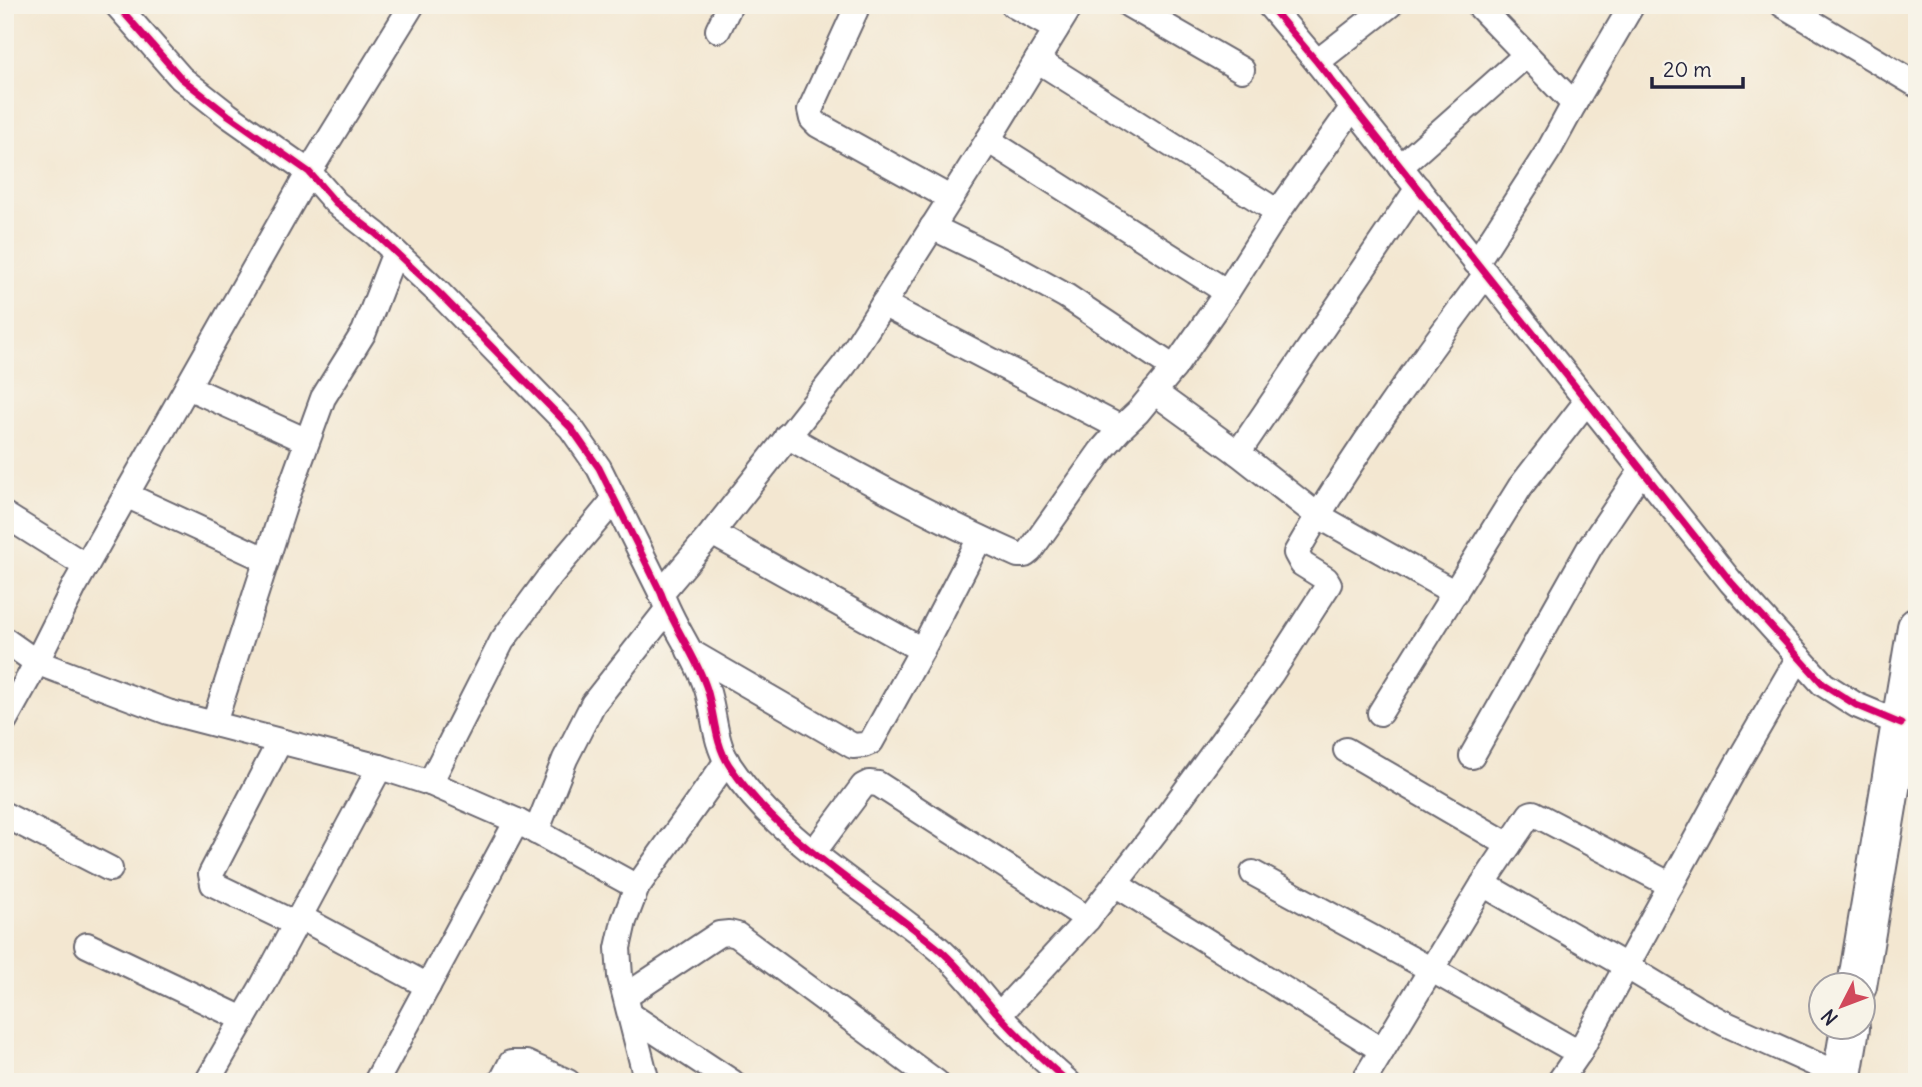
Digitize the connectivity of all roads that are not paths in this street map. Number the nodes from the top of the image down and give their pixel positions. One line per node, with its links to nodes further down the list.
1 (117, 5): 24 (street)
2 (412, 5): 24 (street)
3 (730, 5): 14 (street)
4 (858, 5): 26 (street)
5 (1013, 5): 13 (street)
6 (1071, 5): 13 (street)
7 (1129, 5): 18 (street)
8 (1269, 5): 17 (street)
9 (1390, 5): 17 (street)
10 (1478, 5): 15 (street)
11 (1632, 5): 20 (street)
12 (1783, 5): 19 (street)
13 (1056, 29): 16 (street)
14 (718, 30)
15 (1526, 55): 20 (street); 23 (street)
16 (1037, 60): 22 (street); 27 (street)
17 (1317, 62): 21 (street)
18 (1242, 70)
19 (1917, 85)
20 (1574, 104): 30 (street)
21 (1353, 107): 23 (street); 27 (street)
22 (988, 139): 26 (street); 31 (street)
23 (1400, 167): 25 (street)
24 (309, 172): 29 (street); 34 (street)
25 (1418, 188): 30 (street); 40 (street)
26 (950, 198): 28 (street)
27 (1278, 212): 31 (street)
28 (932, 227): 32 (street); 33 (street)
29 (395, 252): 39 (street); 43 (street)
30 (1481, 268): 36 (street); 45 (street)
31 (1227, 292): 33 (street)
32 (883, 304): 37 (street); 38 (street)
33 (1174, 368): 35 (street)
34 (188, 387): 39 (street); 42 (street)
35 (1154, 392): 37 (street); 40 (street)
36 (1587, 401): 41 (street); 50 (street)
37 (1121, 428): 47 (street)
38 (787, 436): 46 (street); 47 (street)
39 (307, 442): 48 (street)
40 (1238, 453): 45 (street)
41 (1642, 470): 56 (street); 64 (street)
42 (126, 495): 48 (street); 49 (street)
43 (614, 500): 51 (street); 67 (street)
44 (5, 515): 49 (street)
45 (1317, 515): 50 (street); 74 (street)
46 (712, 533): 51 (street); 54 (street)
47 (981, 538): 54 (street)
48 (267, 560): 60 (street)
49 (86, 566): 57 (street)
50 (1455, 593): 58 (street)
51 (664, 602): 55 (street); 69 (street)
52 (1917, 626): 61 (main road)
53 (5, 640): 57 (street)
54 (922, 650): 55 (street)
55 (688, 651): 65 (street)
56 (1799, 657): 61 (street); 76 (street)
57 (36, 662): 59 (street); 60 (street)
58 (1380, 713)
59 (5, 720)
60 (214, 723): 62 (street)
61 (1900, 724): 83 (main road)
62 (279, 741): 66 (street); 79 (street)
63 (1346, 750): 70 (street)
64 (1472, 756)
65 (727, 761): 71 (street); 77 (street)
66 (380, 767): 67 (street); 79 (street)
67 (430, 783): 69 (street)
68 (5, 815): 72 (street)
69 (527, 827): 77 (street); 84 (street)
70 (1509, 845): 75 (street); 76 (street)
71 (813, 853): 78 (street); 86 (street)
72 (110, 869)
73 (1253, 873): 82 (street)
74 (1115, 884): 78 (street); 89 (street)
75 (1483, 884): 81 (street); 82 (street)
76 (1671, 885): 81 (street)
77 (637, 887): 85 (street)
78 (1088, 919): 86 (street)
79 (298, 920): 84 (street); 87 (street)
80 (87, 945): 87 (street)
81 (1626, 966): 90 (street); 91 (street)
82 (1432, 970): 89 (street); 90 (street)
83 (1859, 972)
84 (428, 986): 93 (street)
85 (629, 1006): 96 (street); 97 (street); 98 (street)
86 (999, 1015): 99 (street)
87 (243, 1019): 92 (street)
88 (1847, 1042): 91 (main road)
89 (1382, 1050): 100 (street)
90 (1579, 1053): 101 (street)
91 (1841, 1079)
92 (207, 1082)
93 (376, 1082)
94 (501, 1082): 95 (street)
95 (568, 1082)
96 (648, 1082)
97 (732, 1082)
98 (936, 1082)
99 (1068, 1082)
100 (1363, 1082)
101 (1559, 1082)

